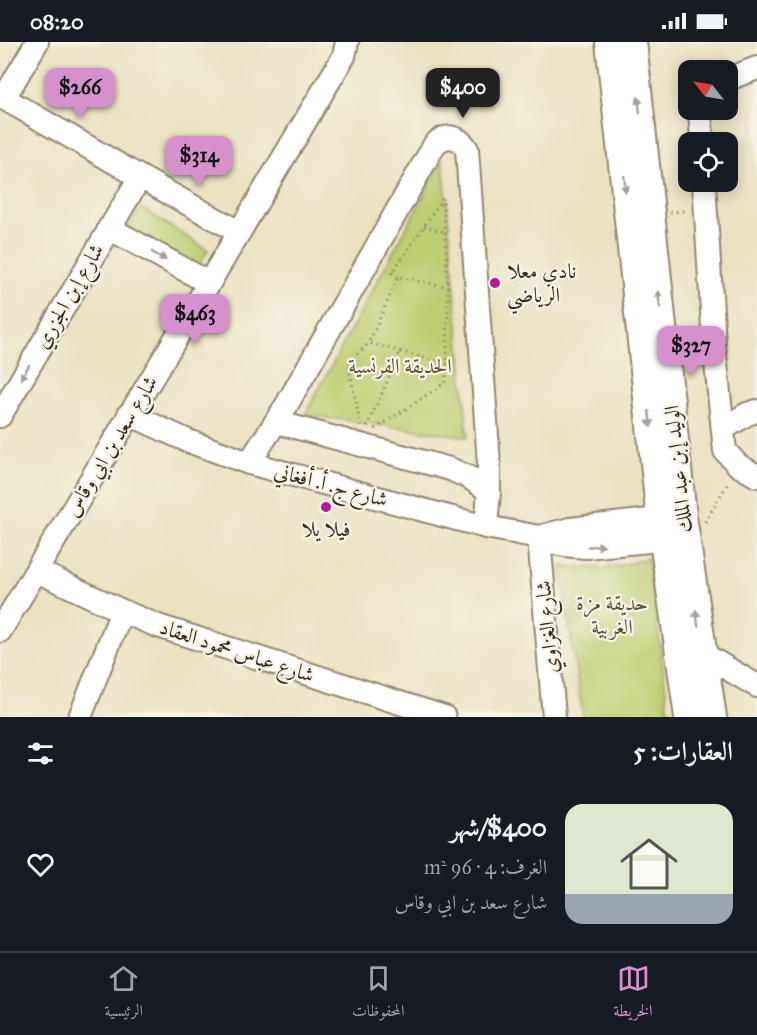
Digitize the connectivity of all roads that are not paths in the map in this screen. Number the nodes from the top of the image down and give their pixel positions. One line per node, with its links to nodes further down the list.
1 (37, 42): 7 (street)
2 (347, 42): 11 (street, شارع سعد بن ابي وقاس)
3 (610, 42): 22 (main road, الوليد إبن عبد الملك, one-way to 22)
4 (632, 42): 22 (main road, الوليد إبن عبد الملك, one-way to 4)
5 (757, 68): 6 (street)
6 (738, 75)
7 (2, 97): 8 (street)
8 (140, 177): 10 (street, شارع إبن الجزري); 11 (street)
9 (705, 192): 17 (street)
10 (109, 228): 12 (street, one-way to 12); 15 (street, شارع إبن الجزري, one-way to 15)
11 (239, 232): 12 (street, شارع سعد بن ابي وقاس)
12 (209, 283): 14 (street, شارع سعد بن ابي وقاس)
13 (757, 411): 17 (street)
14 (129, 414): 18 (street, شارع ج. أ. أفغاني); 24 (street, شارع سعد بن ابي وقاس)
15 (0, 416)
16 (276, 422): 18 (street); 20 (street); 20 (street)
17 (723, 429): 19 (street)
18 (249, 463): 21 (street, شارع ج. أ. أفغاني)
19 (747, 471)
20 (489, 491): 21 (street)
21 (486, 527): 23 (street, شارع ج. أ. أفغاني)
22 (673, 528): 23 (street, شارع ج. أ. أفغاني); 27 (main road, الوليد إبن عبد الملك, one-way to 22); 32 (main road, الوليد إبن عبد الملك)
23 (539, 537): 31 (street, شارع الغزاوي)
24 (37, 571): 25 (street, شارع عباس محمود العقاد); 26 (street, شارع سعد بن ابي وقاس)
25 (122, 611): 29 (street); 30 (street, شارع عباس محمود العقاد)
26 (0, 631)
27 (703, 654): 28 (street); 33 (main road, الوليد إبن عبد الملك)
28 (757, 686)
29 (80, 717)
30 (444, 717)
31 (554, 717)
32 (690, 717)
33 (712, 717)

